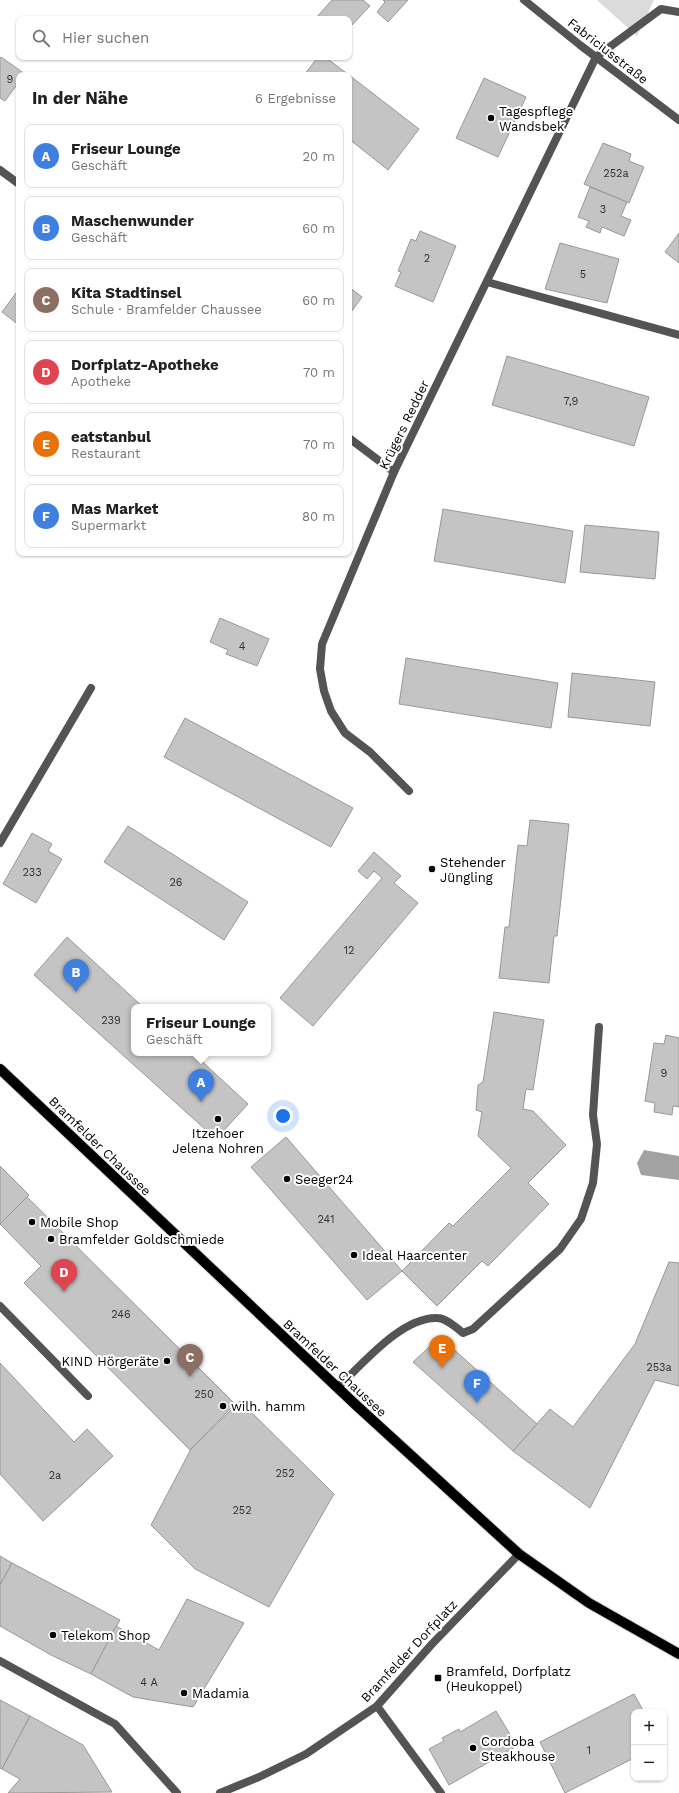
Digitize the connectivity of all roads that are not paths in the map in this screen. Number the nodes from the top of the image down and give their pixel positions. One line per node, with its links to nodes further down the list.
1 (524, 0): 3 (street, Fabriciusstraße)
2 (679, 12): 3 (street)
3 (596, 57): 4 (street, Fabriciusstraße); 7 (street, Krügers Redder)
4 (679, 120)
5 (0, 170): 6 (street)
6 (16, 182)
7 (487, 282): 8 (street); 10 (street, Krügers Redder)
8 (679, 335)
9 (352, 440): 10 (street)
10 (394, 472): 12 (street, Krügers Redder)
11 (91, 688): 13 (street)
12 (409, 791)
13 (0, 843)
14 (599, 1027): 17 (street)
15 (0, 1069): 17 (main road, Bramfelder Chaussee)
16 (0, 1306): 18 (street)
17 (337, 1388): 19 (main road, Bramfelder Chaussee)
18 (88, 1396)
19 (519, 1554): 20 (main road, Bramfelder Chaussee); 22 (street, Bramfelder Dorfplatz)
20 (679, 1654)
21 (0, 1661): 23 (street)
22 (378, 1706): 24 (street, Bramfelder Dorfplatz); 25 (street)
23 (177, 1793)
24 (220, 1793)
25 (441, 1793)

